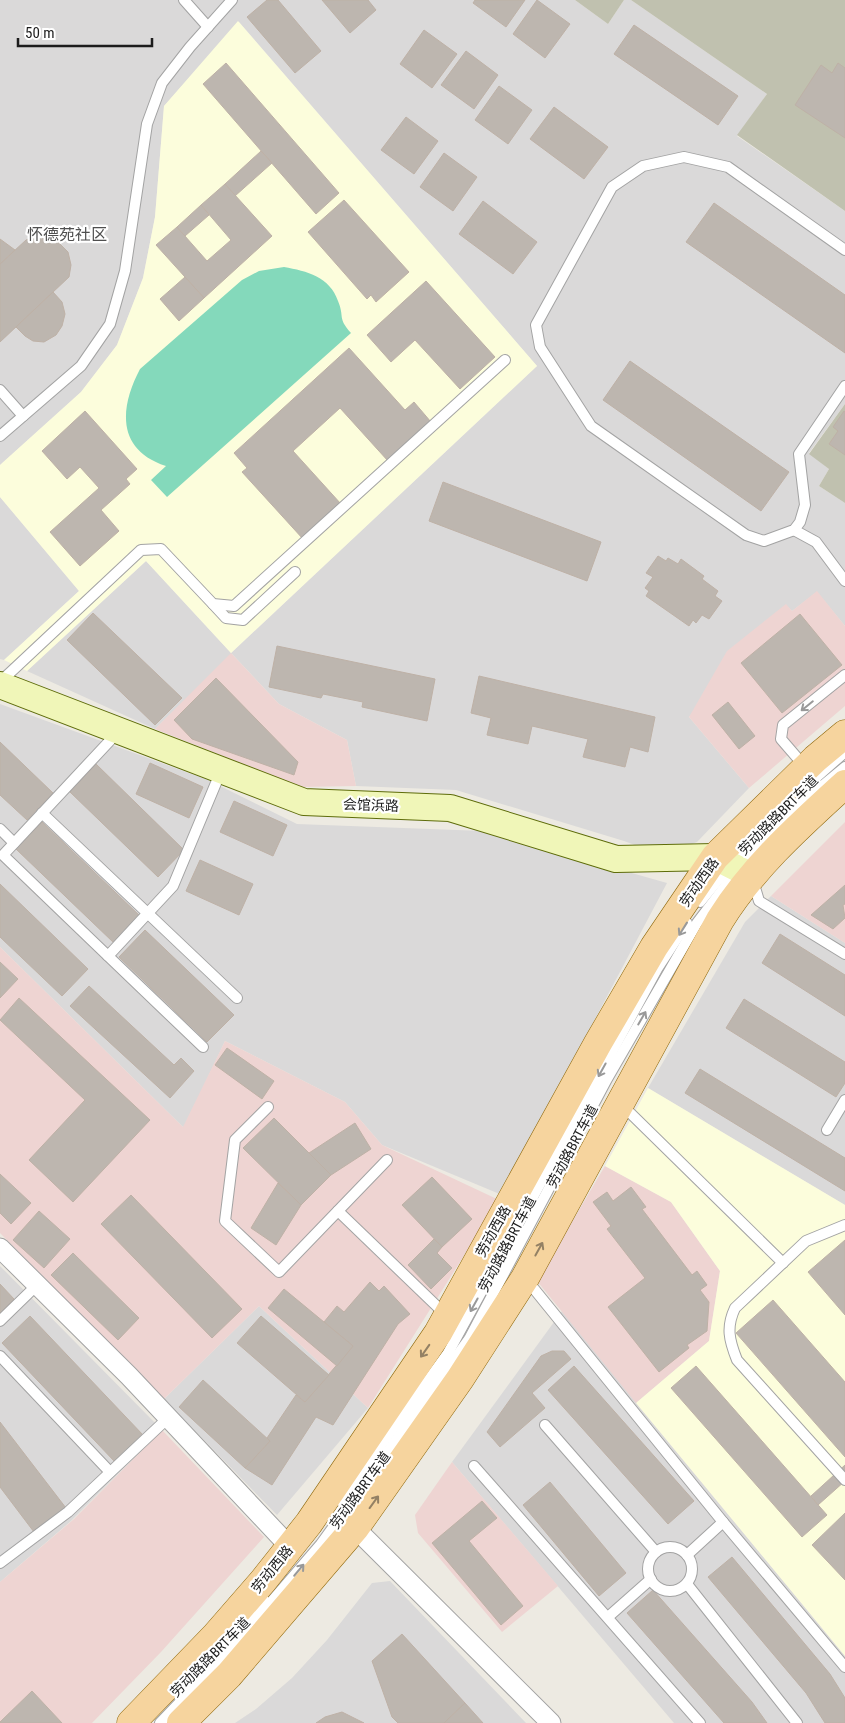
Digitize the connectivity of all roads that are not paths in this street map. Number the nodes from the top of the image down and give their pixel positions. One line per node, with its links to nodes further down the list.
1 (184, 0): 3 (lane)
2 (232, 0): 3 (lane)
3 (208, 27): 8 (lane)
4 (845, 250): 10 (lane)
5 (505, 360): 13 (lane)
6 (845, 386): 10 (lane)
7 (0, 390): 8 (lane)
8 (23, 416): 9 (lane)
9 (0, 436)
10 (794, 530): 12 (lane)
11 (295, 572): 13 (lane)
12 (845, 581)
13 (213, 604): 15 (lane)
14 (845, 675): 20 (lane, one-way to 20)
15 (0, 683): 16 (street, 会馆浜路)
16 (119, 731): 21 (street, 会馆浜路); 23 (lane)
17 (845, 734): 20 (main road, 劳动西路)
18 (845, 752): 26 (lane, 劳动路路BRT车道)
19 (845, 767): 26 (lane, 劳动路BRT车道)
20 (806, 768): 26 (main road, 劳动西路)
21 (222, 770): 26 (street, 会馆浜路); 27 (lane)
22 (845, 784): 26 (main road, 劳动西路)
23 (42, 813): 25 (lane); 27 (lane)
24 (0, 829): 25 (lane)
25 (14, 842): 29 (lane)
26 (734, 866): 28 (lane); 33 (main road, 劳动西路); 43 (main road, 劳动西路); 62 (lane, 劳动路路BRT车道, one-way to 62); 63 (lane, 劳动路BRT车道, one-way to 26)
27 (147, 913): 29 (lane); 30 (lane)
28 (845, 954)
29 (108, 956): 31 (lane)
30 (237, 998)
31 (203, 1047)
32 (845, 1100): 35 (lane)
33 (620, 1102): 40 (lane); 41 (main road, 劳动西路, one-way to 33)
34 (268, 1107): 37 (lane)
35 (827, 1130)
36 (387, 1160): 37 (lane)
37 (338, 1211): 43 (lane)
38 (845, 1224): 40 (lane)
39 (0, 1248): 42 (street)
40 (783, 1263): 50 (lane)
41 (525, 1278): 51 (lane); 52 (main road, 劳动西路, one-way to 41)
42 (37, 1285): 44 (lane); 46 (street)
43 (447, 1316): 53 (main road, 劳动西路, one-way to 53)
44 (0, 1321)
45 (0, 1356): 49 (lane)
46 (168, 1418): 49 (lane); 53 (street)
47 (545, 1425): 54 (lane)
48 (474, 1466): 59 (lane)
49 (110, 1472): 56 (lane)
50 (845, 1480)
51 (723, 1522): 55 (lane); 60 (lane)
52 (355, 1528): 64 (main road, 劳动西路); 65 (street)
53 (290, 1547): 61 (main road, 劳动西路)
54 (656, 1552): 55 (lane); 57 (lane)
55 (687, 1555): 58 (lane)
56 (1, 1561)
57 (651, 1579): 58 (lane); 59 (lane)
58 (687, 1584): 67 (lane)
59 (608, 1617): 66 (lane)
60 (845, 1667)
61 (131, 1723)
62 (146, 1723)
63 (160, 1723)
64 (181, 1723)
65 (551, 1723)
66 (700, 1723)
67 (797, 1723)

